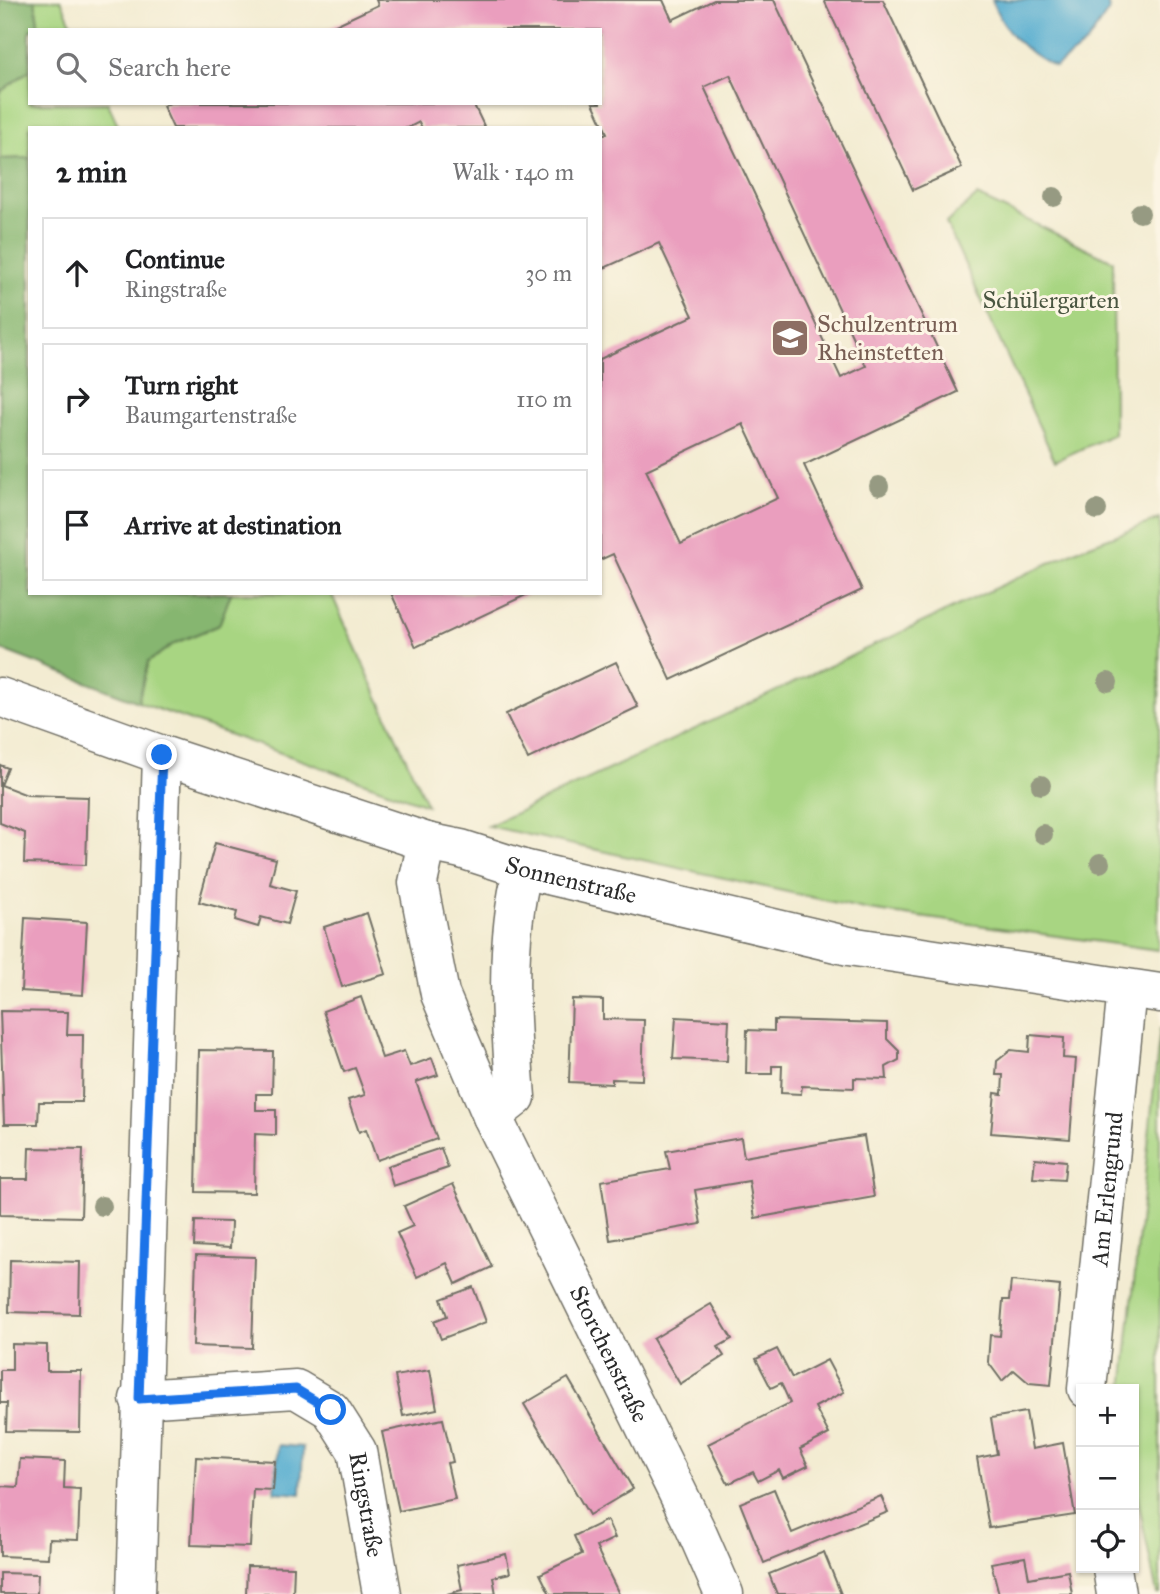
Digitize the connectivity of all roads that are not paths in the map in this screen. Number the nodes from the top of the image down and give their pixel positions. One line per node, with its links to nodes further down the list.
1 (0, 697): 2 (street, Sonnenstraße)
2 (162, 755): 3 (street, Sonnenstraße); 8 (street)
3 (427, 842): 4 (street, Sonnenstraße); 6 (street, Storchenstraße)
4 (523, 869): 5 (street, Sonnenstraße); 6 (street)
5 (1144, 991): 7 (street, Am Erlengrund)
6 (492, 1116): 12 (street, Storchenstraße)
7 (1088, 1384)
8 (139, 1399): 10 (street); 11 (street, Ringstraße)
9 (1113, 1573): 13 (street)
10 (136, 1594)
11 (382, 1594)
12 (724, 1594)
13 (1116, 1594)

